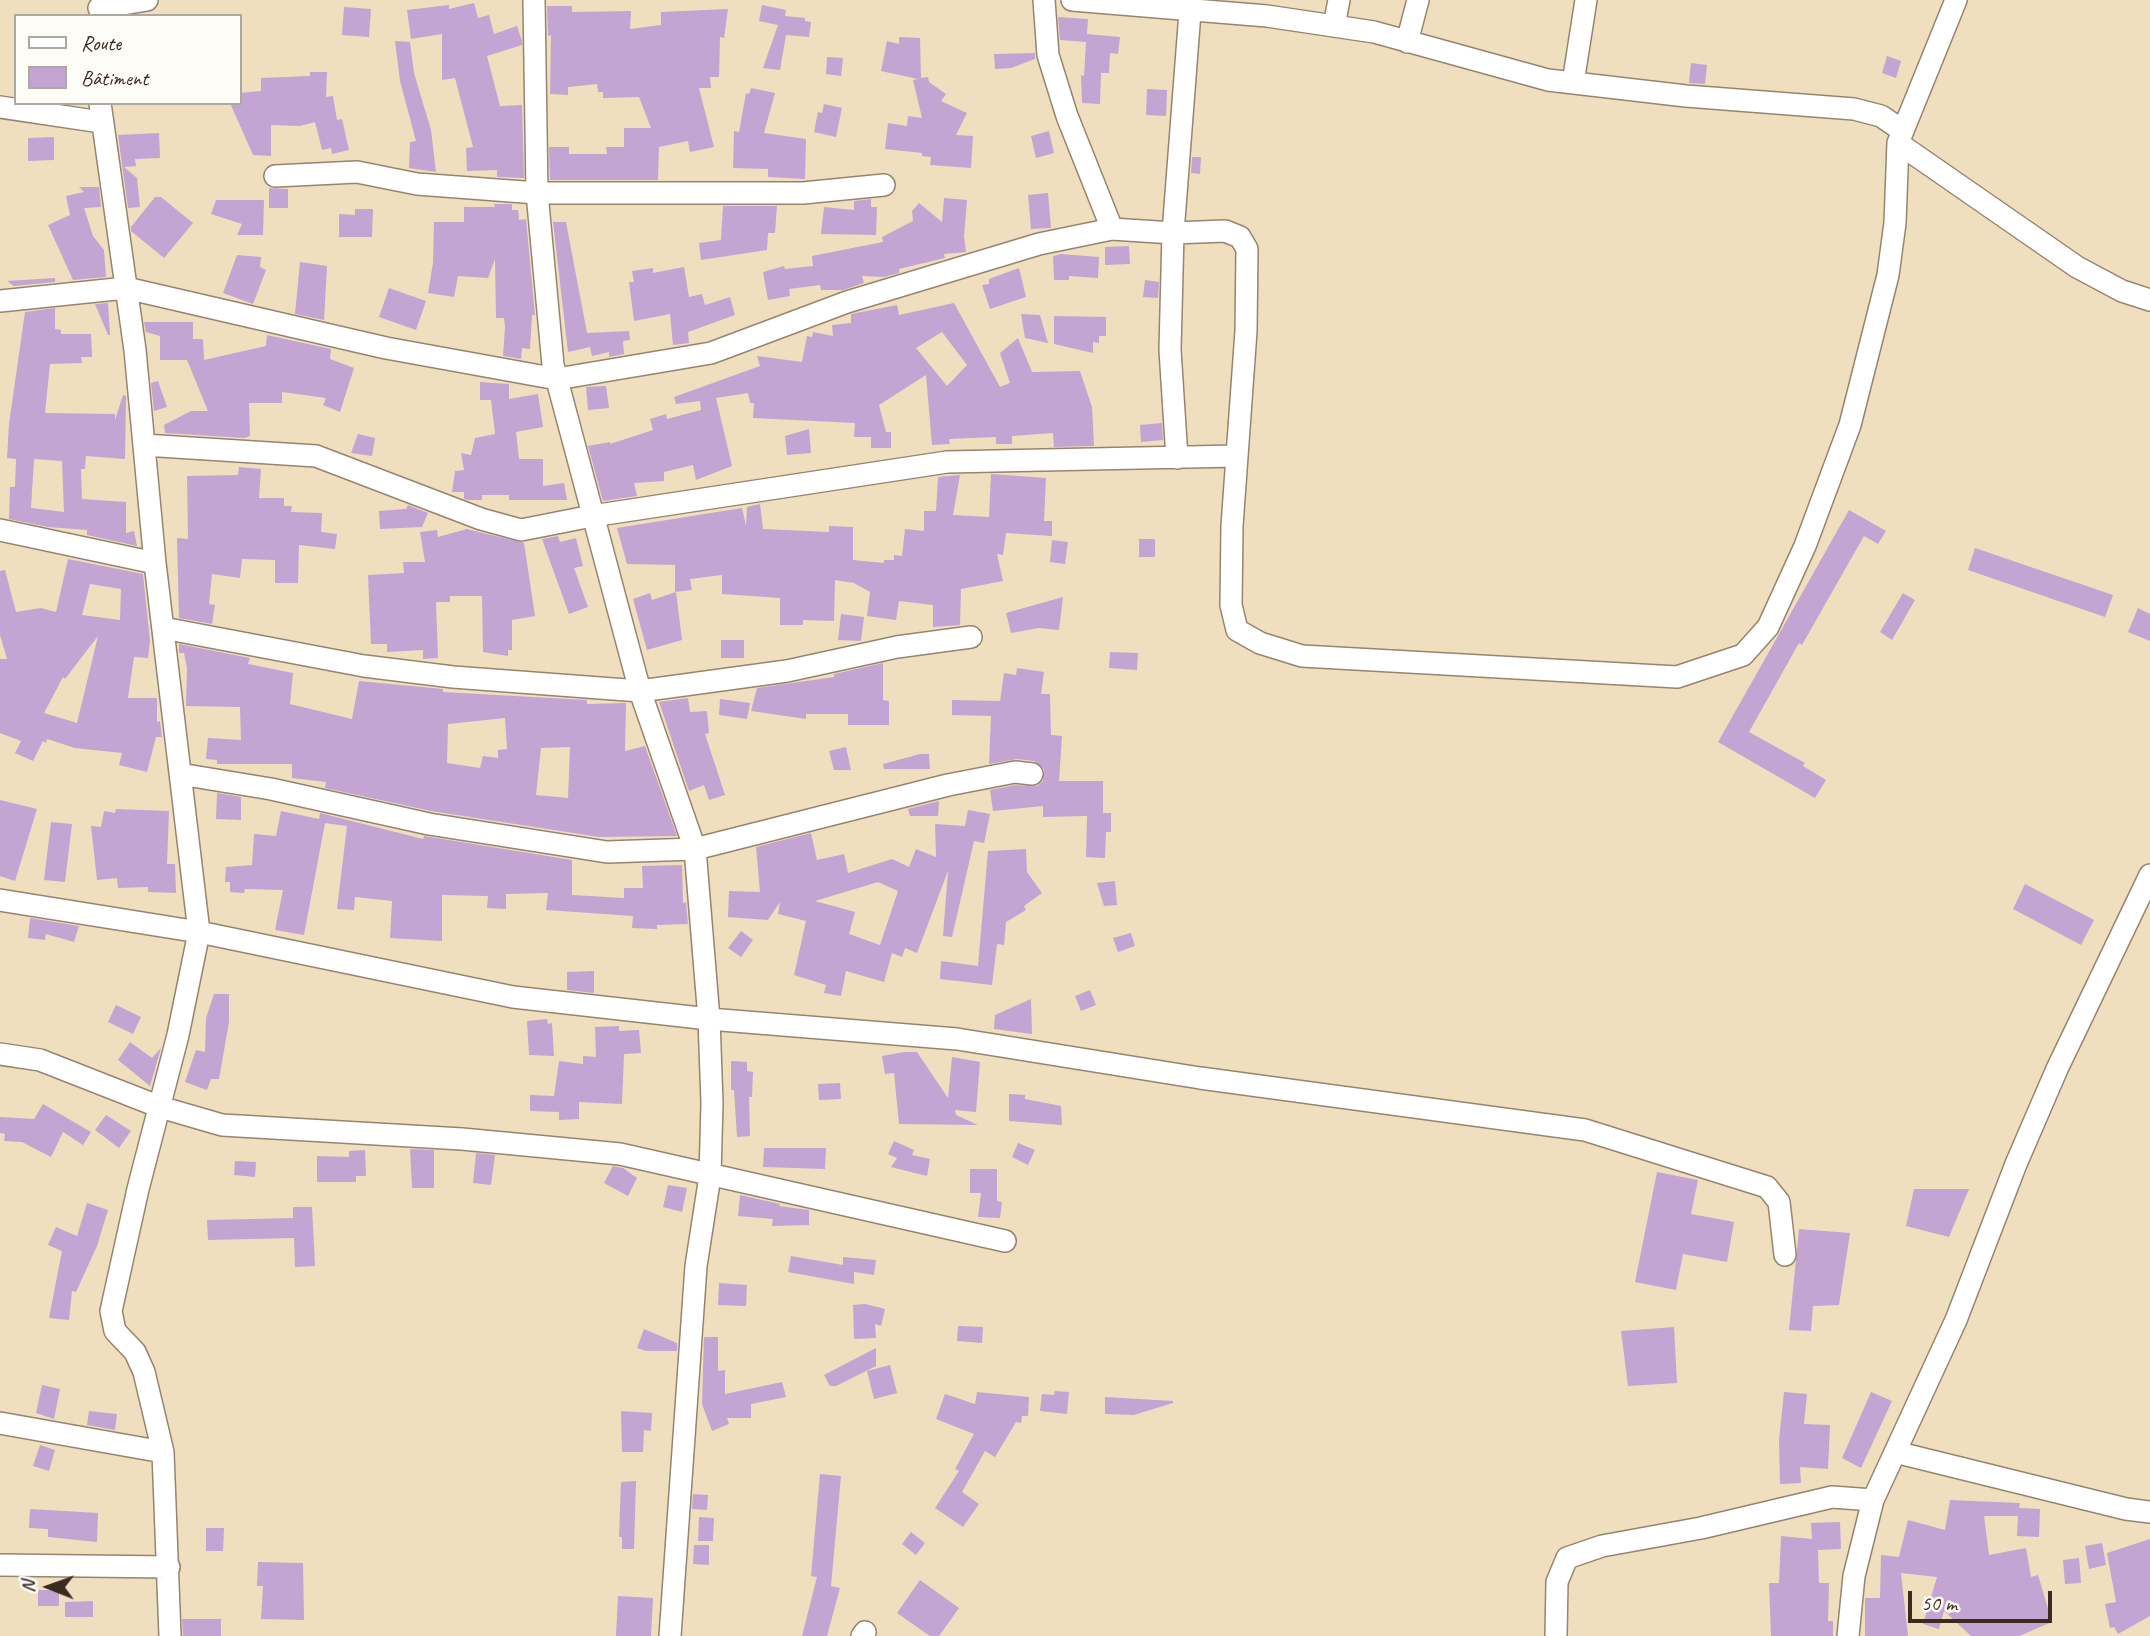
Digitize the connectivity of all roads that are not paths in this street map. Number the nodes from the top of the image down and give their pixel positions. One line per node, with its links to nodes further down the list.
1 (147, 0): 9 (street)
2 (534, 0): 19 (street)
3 (1044, 0): 20 (street)
4 (1072, 0): 10 (street)
5 (1339, 0): 11 (street)
6 (1418, 0): 12 (street)
7 (1586, 0): 13 (street)
8 (1956, 0): 16 (street)
9 (99, 8)
10 (1191, 12): 11 (street); 21 (street)
11 (1334, 26): 12 (street)
12 (1407, 41): 13 (street)
13 (1573, 83): 16 (street)
14 (0, 107): 15 (street)
15 (101, 112): 22 (street)
16 (1900, 137): 23 (street); 27 (street)
17 (275, 176): 19 (street)
18 (884, 185): 19 (street)
19 (537, 193): 25 (street)
20 (1112, 229): 21 (street); 25 (street)
21 (1173, 233): 27 (street); 28 (street)
22 (126, 288): 24 (street); 25 (street); 26 (street)
23 (2150, 300)
24 (0, 301)
25 (557, 379): 29 (street)
26 (144, 445): 29 (street); 31 (street)
27 (1236, 456): 28 (street)
28 (1177, 458): 29 (street)
29 (592, 516): 34 (street)
30 (0, 530): 31 (street)
31 (155, 563): 32 (street)
32 (163, 628): 34 (street); 35 (street)
33 (971, 638): 34 (street)
34 (640, 691): 37 (street)
35 (180, 774): 37 (street); 41 (street)
36 (1032, 774): 37 (street)
37 (695, 849): 42 (street)
38 (2150, 875): 40 (street)
39 (0, 900): 41 (street)
40 (2145, 900): 50 (street)
41 (199, 932): 42 (street); 44 (street)
42 (709, 1019): 45 (street); 47 (street)
43 (0, 1054): 44 (street)
44 (160, 1107): 45 (street); 49 (street)
45 (710, 1177): 46 (street); 56 (street)
46 (1005, 1241)
47 (1785, 1255)
48 (0, 1423): 49 (street)
49 (163, 1452): 54 (street)
50 (1895, 1452): 51 (street); 52 (street)
51 (1873, 1500): 57 (street); 58 (street)
52 (2150, 1511)
53 (0, 1565): 54 (street)
54 (169, 1567): 55 (street)
55 (170, 1636)
56 (670, 1636)
57 (1556, 1636)
58 (1849, 1636)

